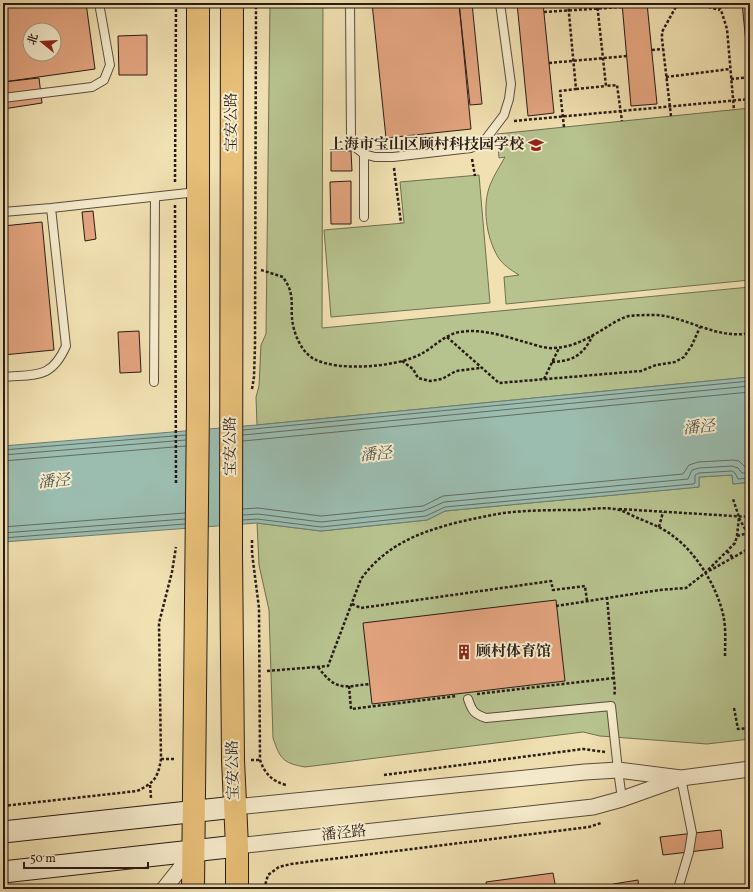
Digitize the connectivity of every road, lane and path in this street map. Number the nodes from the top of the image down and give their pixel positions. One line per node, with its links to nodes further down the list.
1 (100, 3): 29 (lane)
2 (198, 3): 44 (main road)
3 (232, 3): 98 (main road, 宝安公路)
4 (256, 3): 62 (path, 宝安公路)
5 (350, 3): 41 (lane)
6 (500, 3): 38 (lane)
7 (568, 3): 15 (path)
8 (597, 3): 13 (path)
9 (678, 3): 17 (path)
10 (694, 3): 14 (path)
11 (716, 3): 14 (path)
12 (622, 7): 13 (path)
13 (598, 9): 15 (path); 20 (path)
14 (721, 10): 23 (path)
15 (569, 11): 16 (path); 21 (path)
16 (544, 12)
17 (663, 49): 18 (path); 24 (path)
18 (652, 50)
19 (627, 56): 20 (path)
20 (603, 57): 21 (path); 27 (path)
21 (574, 60): 22 (path); 28 (path)
22 (549, 63)
23 (730, 69): 24 (path); 26 (path)
24 (666, 77): 32 (path)
25 (750, 77): 26 (path)
26 (731, 79): 31 (path)
27 (606, 86): 28 (path); 34 (path)
28 (576, 89): 36 (path)
29 (3, 98)
30 (750, 99): 31 (path)
31 (733, 101): 32 (path); 33 (path)
32 (669, 107): 34 (path); 35 (path)
33 (734, 110)
34 (620, 111): 36 (path); 37 (path)
35 (671, 116)
36 (563, 117): 38 (path); 39 (path)
37 (622, 121)
38 (499, 123): 40 (lane)
39 (564, 127)
40 (471, 148): 42 (lane); 43 (path)
41 (364, 154): 42 (lane); 48 (lane)
42 (393, 157): 49 (path)
43 (475, 176)
44 (198, 192): 45 (lane); 99 (main road)
45 (154, 197): 46 (lane); 61 (lane)
46 (50, 208): 47 (lane); 59 (lane)
47 (3, 212)
48 (364, 217)
49 (401, 223)
50 (261, 270): 56 (path)
51 (700, 327): 52 (path); 53 (path); 60 (path)
52 (750, 333)
53 (594, 335): 55 (path); 57 (path)
54 (447, 338): 55 (path); 56 (path); 58 (path)
55 (559, 348): 57 (path)
56 (401, 361): 58 (path)
57 (552, 362): 60 (path)
58 (481, 368): 60 (path)
59 (3, 377)
60 (544, 379)
61 (154, 382)
62 (252, 390)
63 (176, 406): 64 (path)
64 (176, 491)
65 (733, 499): 68 (path)
66 (615, 509): 67 (path); 70 (path); 82 (path)
67 (663, 512): 68 (path); 70 (path)
68 (738, 517): 69 (path); 71 (path); 72 (path)
69 (750, 517)
70 (659, 527): 79 (path)
71 (748, 533): 72 (path); 73 (path)
72 (737, 536): 76 (path)
73 (750, 538)
74 (176, 545): 97 (path)
75 (750, 548): 78 (path)
76 (727, 551): 78 (path); 79 (path)
77 (252, 553): 95 (path, 宝安公路)
78 (733, 558): 79 (path)
79 (705, 573): 80 (path); 84 (path)
80 (607, 597): 81 (path); 89 (path)
81 (587, 601): 82 (path); 83 (path)
82 (352, 604): 85 (path)
83 (556, 606)
84 (725, 656)
85 (318, 667): 86 (path); 87 (path)
86 (267, 671)
87 (370, 684)
88 (468, 699): 89 (lane)
89 (611, 706): 93 (lane)
90 (734, 708): 91 (path)
91 (750, 728)
92 (750, 769): 94 (street, 潘泾路)
93 (618, 770): 94 (street, 潘泾路); 96 (lane); 98 (street, 潘泾路)
94 (681, 778): 96 (street, 潘泾路); 112 (lane)
95 (285, 785)
96 (622, 799): 101 (street, 潘泾路)
97 (3, 806)
98 (235, 807): 99 (main road, 潘泾路); 101 (main road, 宝安公路)
99 (194, 812): 100 (main road, 潘泾路); 102 (main road)
100 (3, 832)
101 (237, 846): 102 (main road, 潘泾路); 110 (main road, 宝安公路)
102 (194, 851): 104 (main road, 潘泾路); 108 (street); 109 (main road)
103 (291, 864): 105 (path)
104 (3, 872)
105 (264, 888): 111 (path)
106 (130, 889): 107 (path)
107 (149, 889)
108 (164, 889)
109 (193, 889)
110 (237, 889)
111 (256, 889)
112 (678, 889)

